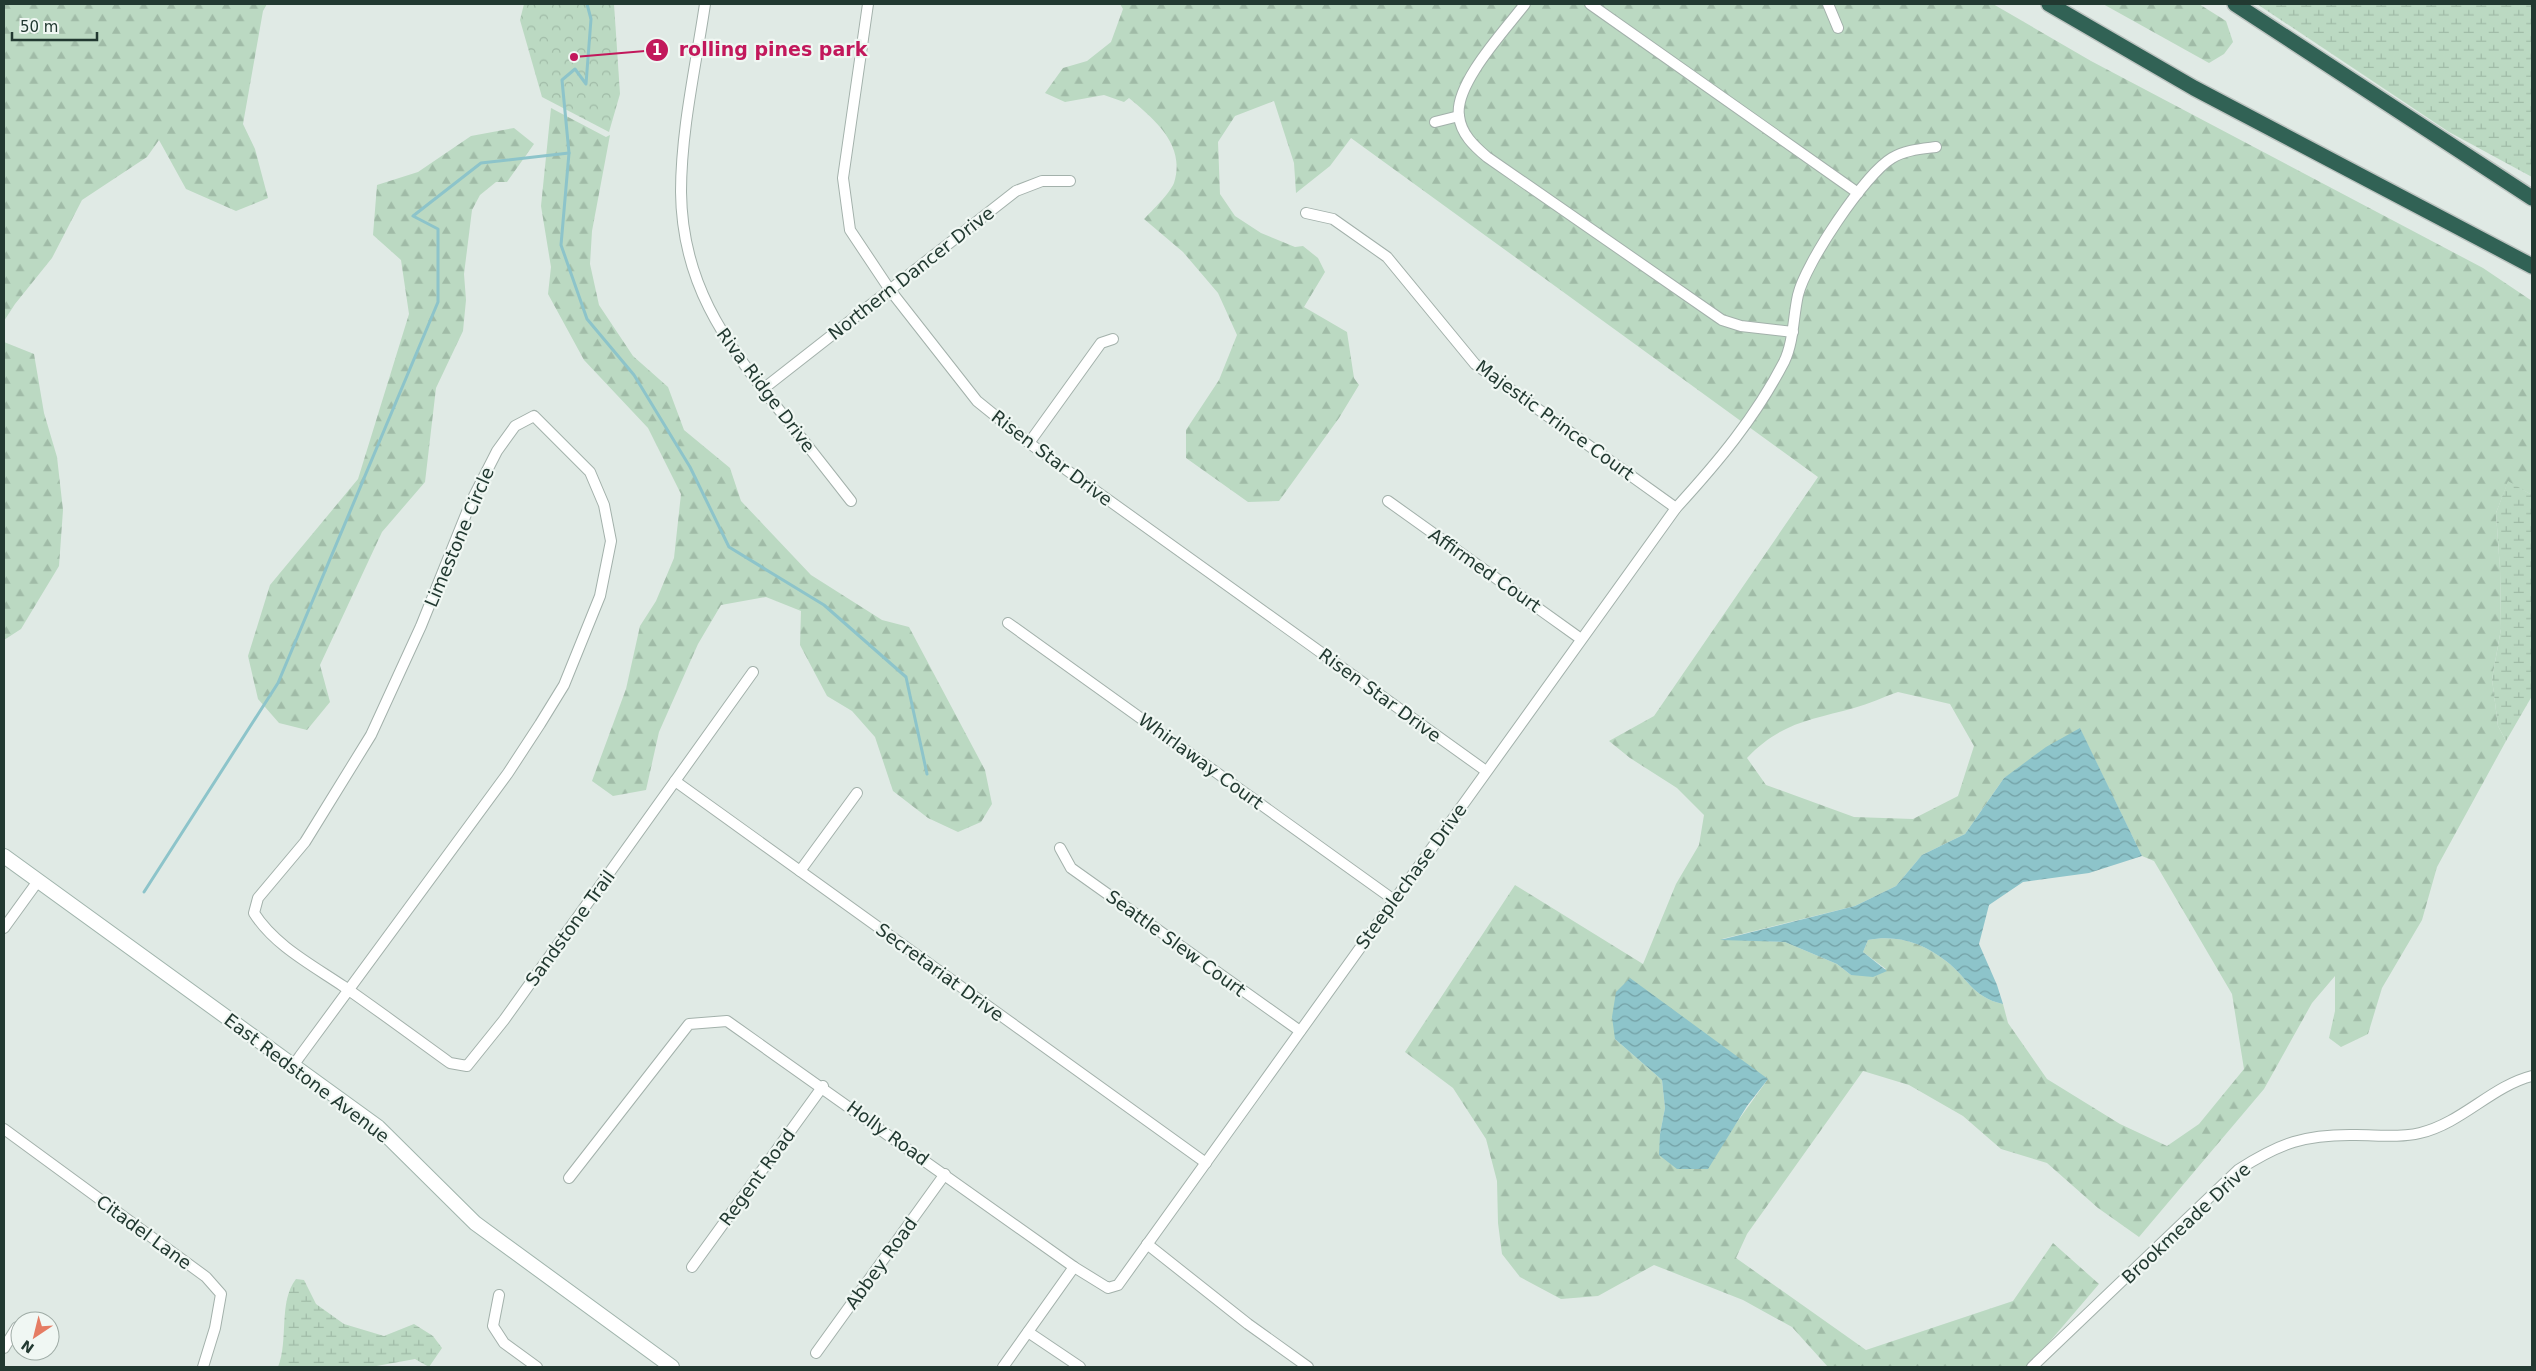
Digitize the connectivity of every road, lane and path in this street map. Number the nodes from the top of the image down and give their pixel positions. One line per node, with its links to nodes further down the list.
1 (705, 4): 20 (street, Riva Ridge Drive)
2 (868, 4): 17 (street, Risen Star Drive)
3 (1525, 4): 9 (street)
4 (1590, 4): 13 (street)
5 (1828, 4): 8 (street)
6 (2049, 4): 16 (highway)
7 (2235, 4): 14 (highway)
8 (1838, 28)
9 (1459, 116): 10 (street); 18 (street)
10 (1435, 122)
11 (1936, 147): 13 (street, Steeplechase Drive)
12 (1070, 181): 17 (street, Northern Dancer Drive)
13 (1858, 193): 18 (street, Steeplechase Drive)
14 (2532, 198)
15 (1306, 213): 24 (street, Majestic Prince Court)
16 (2532, 266)
17 (890, 290): 20 (street, Northern Dancer Drive); 21 (street, Risen Star Drive)
18 (1793, 332): 24 (street, Steeplechase Drive)
19 (1113, 339): 21 (street)
20 (763, 389): 22 (street, Riva Ridge Drive)
21 (1028, 443): 28 (street, Risen Star Drive)
22 (851, 501)
23 (1388, 501): 26 (street, Affirmed Court)
24 (1676, 508): 26 (street, Steeplechase Drive)
25 (1008, 623): 35 (street, Whirlaway Court)
26 (1582, 639): 28 (street, Steeplechase Drive)
27 (753, 672): 29 (street, Sandstone Trail)
28 (1486, 772): 35 (street, Steeplechase Drive)
29 (675, 781): 33 (street, Secretariat Drive); 37 (street, Sandstone Trail)
30 (857, 793): 33 (street)
31 (1060, 848): 38 (street, Seattle Slew Court)
32 (4, 856): 34 (street, East Redstone Avenue)
33 (800, 871): 43 (street, Secretariat Drive)
34 (38, 881): 36 (street); 39 (street, East Redstone Avenue)
35 (1394, 900): 38 (street, Steeplechase Drive)
36 (4, 928)
37 (349, 990): 37 (street, Limestone Circle); 39 (street, Limestone Circle)
38 (1300, 1031): 43 (street, Steeplechase Drive)
39 (293, 1066): 54 (street, East Redstone Avenue)
40 (2532, 1076): 58 (street, Brookmeade Drive)
41 (823, 1086): 44 (street, Holly Road); 45 (street, Holly Road); 47 (street, Regent Road)
42 (4, 1129): 52 (street, Citadel Lane)
43 (1206, 1162): 46 (street, Steeplechase Drive)
44 (945, 1174): 48 (street, Holly Road); 51 (street, Abbey Road)
45 (569, 1178)
46 (1147, 1244): 48 (street, Holly Road); 57 (street)
47 (692, 1267)
48 (1074, 1267): 50 (street)
49 (499, 1295): 53 (street)
50 (1028, 1332): 55 (street); 56 (street)
51 (816, 1353)
52 (203, 1367)
53 (537, 1367)
54 (672, 1367)
55 (1003, 1367)
56 (1080, 1367)
57 (1308, 1367)
58 (2032, 1367)

